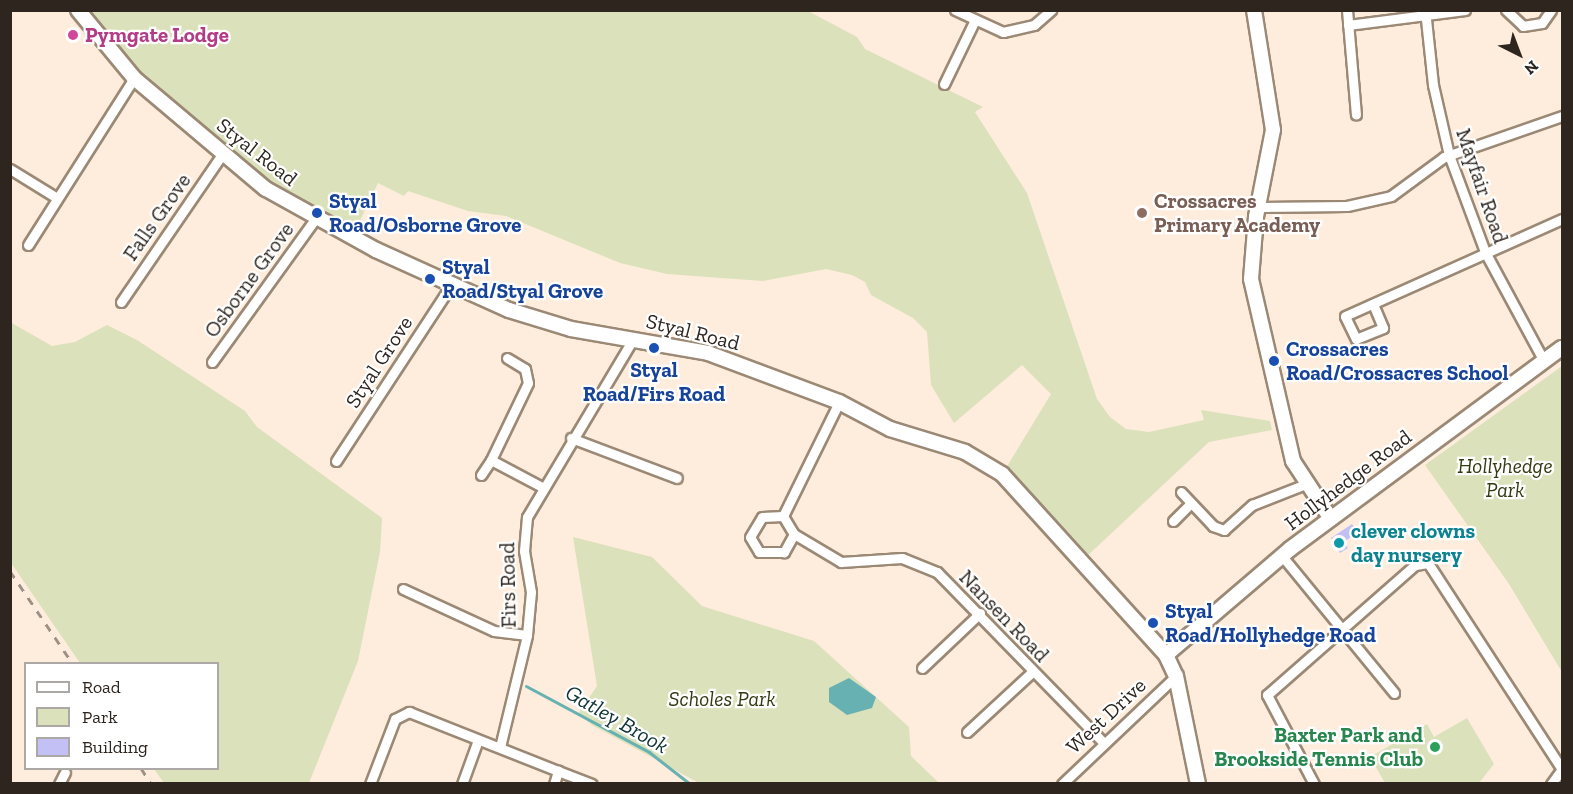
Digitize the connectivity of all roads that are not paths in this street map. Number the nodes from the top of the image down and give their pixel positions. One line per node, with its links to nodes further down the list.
1 (78, 10): 12 (main road, Styal Road)
2 (955, 10): 10 (street)
3 (1051, 10): 10 (street)
4 (1254, 10): 20 (main road)
5 (1347, 10): 11 (street)
6 (1465, 10): 9 (street)
7 (1506, 10): 8 (street)
8 (1551, 10)
9 (1424, 14): 11 (street); 17 (street, Mayfair Road)
10 (975, 20): 13 (street)
11 (1348, 25): 14 (street)
12 (134, 78): 16 (main road, Styal Road); 19 (street)
13 (944, 84)
14 (1356, 115)
15 (1563, 116): 17 (street)
16 (223, 153): 21 (main road, Styal Road); 26 (street, Falls Grove)
17 (1449, 155): 20 (street); 24 (street, Mayfair Road)
18 (10, 170): 19 (street)
19 (57, 198): 23 (street)
20 (1260, 207): 39 (main road)
21 (315, 219): 25 (main road, Styal Road); 32 (street, Osborne Grove)
22 (1563, 219): 24 (street)
23 (28, 245)
24 (1485, 252): 27 (street); 31 (street, Mayfair Road)
25 (453, 282): 28 (main road, Styal Road); 36 (street, Styal Grove)
26 (121, 302)
27 (1373, 304)
28 (633, 339): 33 (main road, Styal Road); 34 (street, Firs Road)
29 (1563, 348): 31 (main road, Hollyhedge Road)
30 (507, 358): 35 (street)
31 (1544, 361): 44 (main road, Hollyhedge Road)
32 (212, 362)
33 (839, 402): 43 (street); 52 (main road, Styal Road)
34 (571, 438): 38 (street); 40 (street, Firs Road)
35 (491, 460): 37 (street); 40 (street)
36 (336, 461)
37 (481, 475)
38 (676, 478)
39 (1306, 484): 42 (street); 44 (main road)
40 (542, 487): 51 (street, Firs Road)
41 (1181, 492): 42 (street)
42 (1191, 503): 45 (street)
43 (783, 516): 46 (street); 46 (street)
44 (1331, 519): 47 (main road, Hollyhedge Road)
45 (1173, 521)
46 (794, 534): 49 (street, Nansen Road)
47 (1282, 556): 50 (street); 52 (main road, Hollyhedge Road)
48 (403, 589): 51 (street)
49 (980, 613): 53 (street); 54 (street, Nansen Road)
50 (1341, 629): 56 (street); 61 (street); 71 (street)
51 (527, 635): 60 (street, Firs Road)
52 (1166, 655): 55 (main road, Styal Road)
53 (922, 668)
54 (1032, 672): 57 (street); 59 (street, Nansen Road)
55 (1176, 676): 59 (street, West Drive); 70 (main road, Styal Road)
56 (1394, 693)
57 (967, 732)
58 (478, 740): 60 (street); 65 (street); 66 (street)
59 (1103, 742): 69 (street, West Drive)
60 (500, 747): 62 (street)
61 (1562, 769): 72 (street)
62 (558, 771): 67 (street); 68 (street)
63 (65, 772): 64 (street)
64 (58, 783)
65 (370, 783)
66 (462, 783)
67 (554, 783)
68 (592, 783)
69 (1062, 783)
70 (1198, 783)
71 (1314, 783)
72 (1551, 783)

